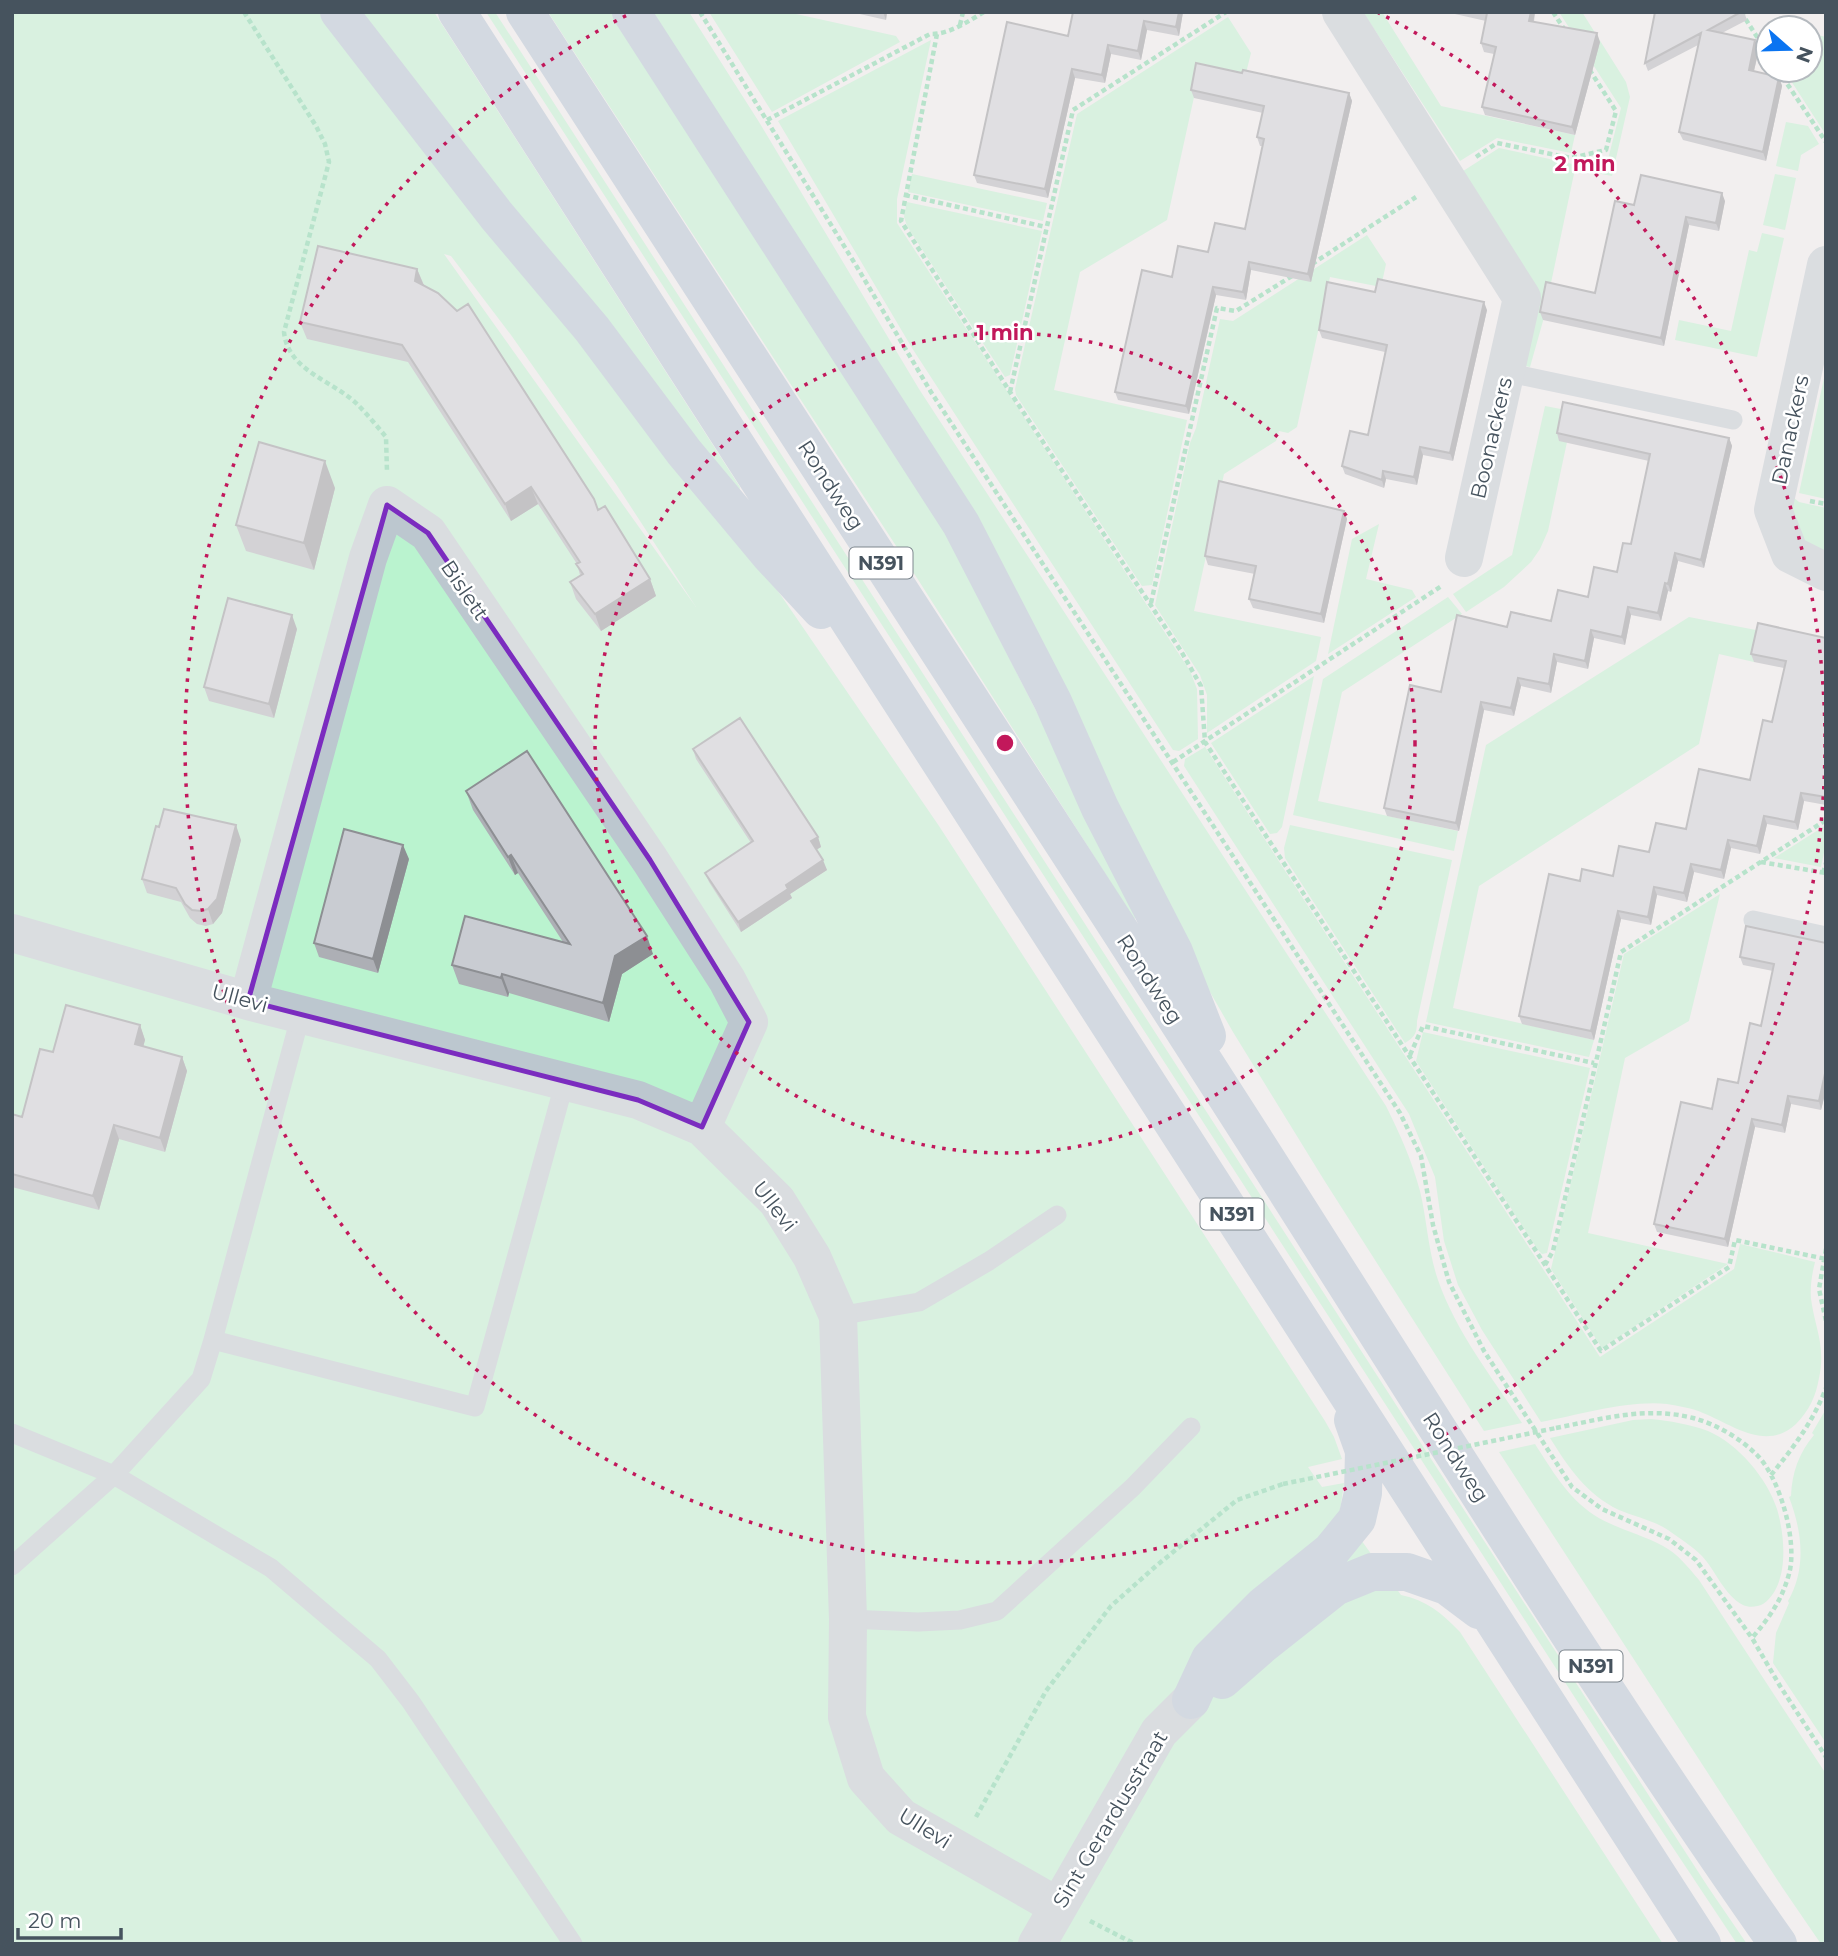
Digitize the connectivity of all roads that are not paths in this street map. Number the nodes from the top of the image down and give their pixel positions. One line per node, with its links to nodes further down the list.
1 (339, 12): 11 (main road, N391)
2 (457, 12): 11 (main road, N391)
3 (525, 12): 18 (main road, Rondweg / N391)
4 (631, 12): 18 (main road, N391)
5 (1341, 12): 7 (street, Boonackers)
6 (1826, 265): 10 (street, Danackers)
7 (1506, 372): 8 (lane); 9 (street, Boonackers)
8 (1733, 419)
9 (1464, 558)
10 (1826, 572)
11 (889, 683): 23 (main road, N391)
12 (1753, 920): 14 (lane)
13 (12, 933): 15 (street, Ullevi)
14 (1826, 936)
15 (248, 1001): 16 (street, Ullevi); 19 (street, Bislett)
16 (301, 1014): 17 (street, Ullevi); 22 (lane)
17 (565, 1080): 19 (street, Ullevi); 22 (lane)
18 (1237, 1113): 35 (main road, Rondweg / N391)
19 (702, 1127): 21 (street, Ullevi)
20 (1057, 1215): 21 (lane)
21 (838, 1316): 28 (street, Ullevi)
22 (212, 1339): 26 (lane)
23 (1341, 1387): 29 (main road, N391); 30 (main road)
24 (1191, 1427): 28 (lane)
25 (12, 1433): 26 (lane)
26 (114, 1475): 27 (lane); 32 (lane)
27 (12, 1566)
28 (848, 1619): 31 (street, Ullevi)
29 (1495, 1622): 30 (main road); 34 (main road, N391)
30 (1191, 1700): 31 (street, Sint Gerardusstraat)
31 (1057, 1906): 33 (street, Sint Gerardusstraat)
32 (573, 1944)
33 (1037, 1944)
34 (1702, 1944)
35 (1778, 1944)

